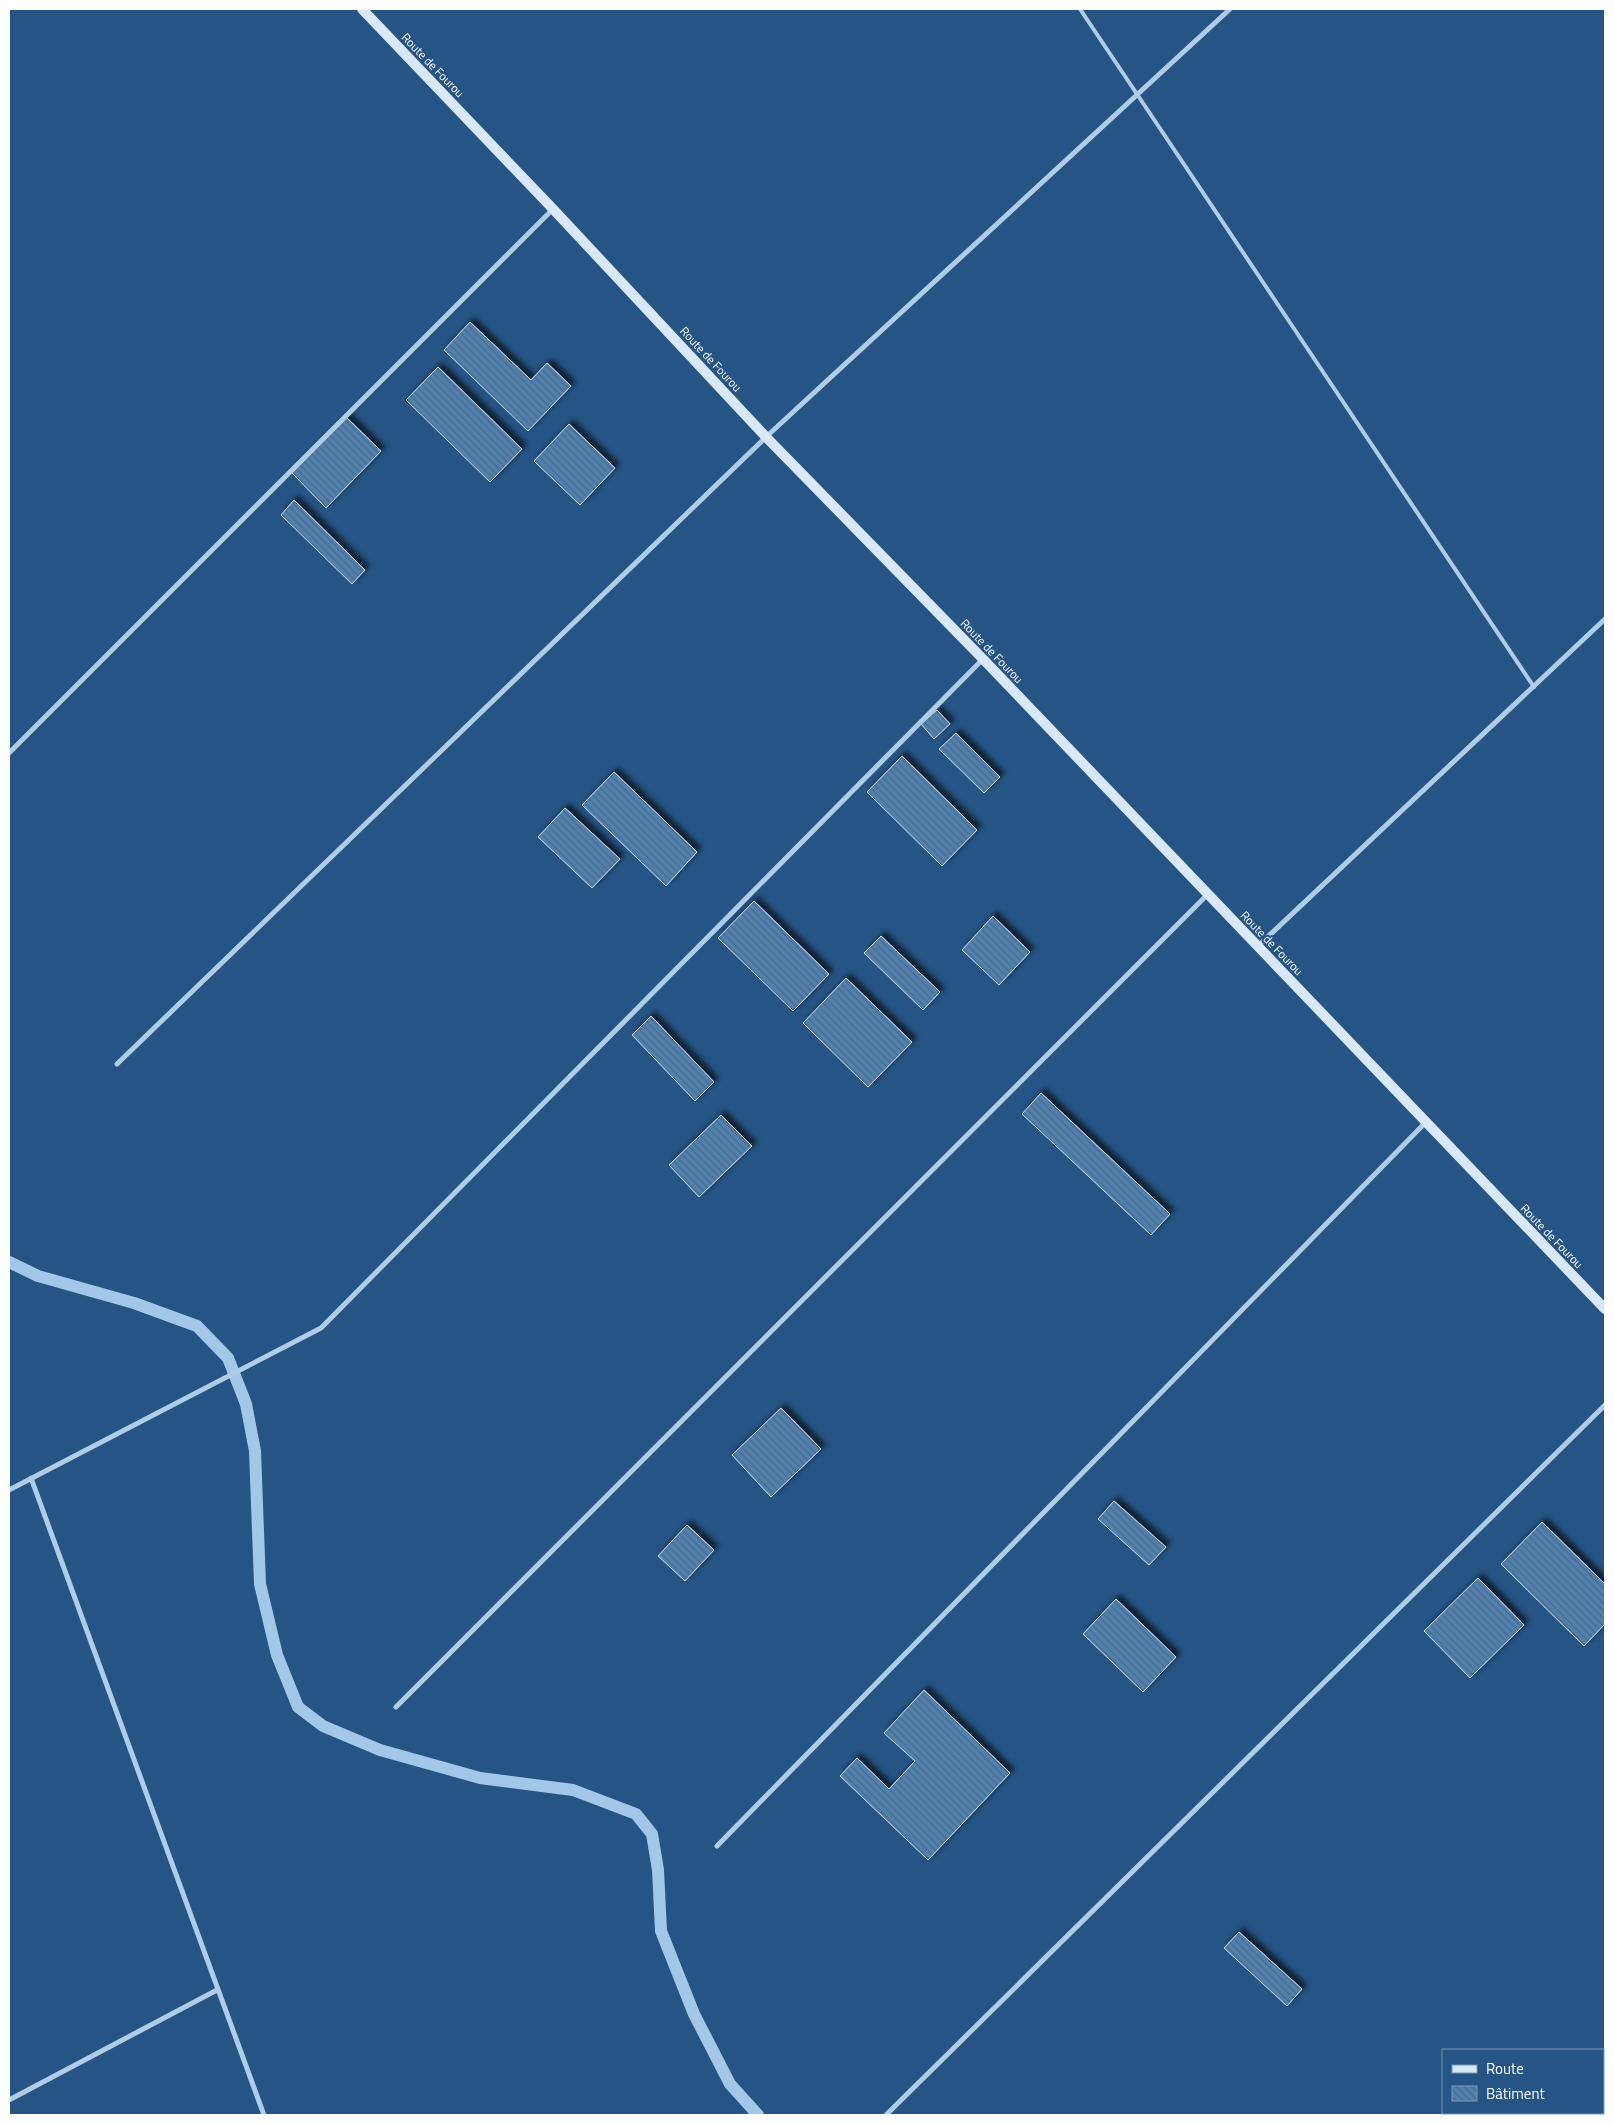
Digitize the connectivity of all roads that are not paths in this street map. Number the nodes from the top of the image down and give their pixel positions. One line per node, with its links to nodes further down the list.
1 (362, 9): 5 (main road, Route de Fourou)
2 (1080, 9): 4 (lane)
3 (1230, 9): 4 (street)
4 (1138, 95): 6 (street); 9 (lane)
5 (553, 209): 6 (main road, Route de Fourou); 10 (street)
6 (766, 437): 8 (main road, Route de Fourou); 13 (street)
7 (1605, 619): 9 (street)
8 (984, 659): 11 (main road, Route de Fourou); 17 (street)
9 (1534, 687): 12 (street)
10 (9, 753)
11 (1208, 894): 12 (main road, Route de Fourou); 19 (street)
12 (1258, 946): 14 (main road, Route de Fourou)
13 (117, 1064)
14 (1426, 1121): 15 (main road, Route de Fourou); 20 (street)
15 (1605, 1309)
16 (1605, 1405): 24 (street)
17 (31, 1478): 18 (street); 21 (street)
18 (9, 1490)
19 (396, 1707)
20 (717, 1846)
21 (217, 1990): 22 (street); 23 (street)
22 (9, 2100)
23 (264, 2115)
24 (886, 2115)

